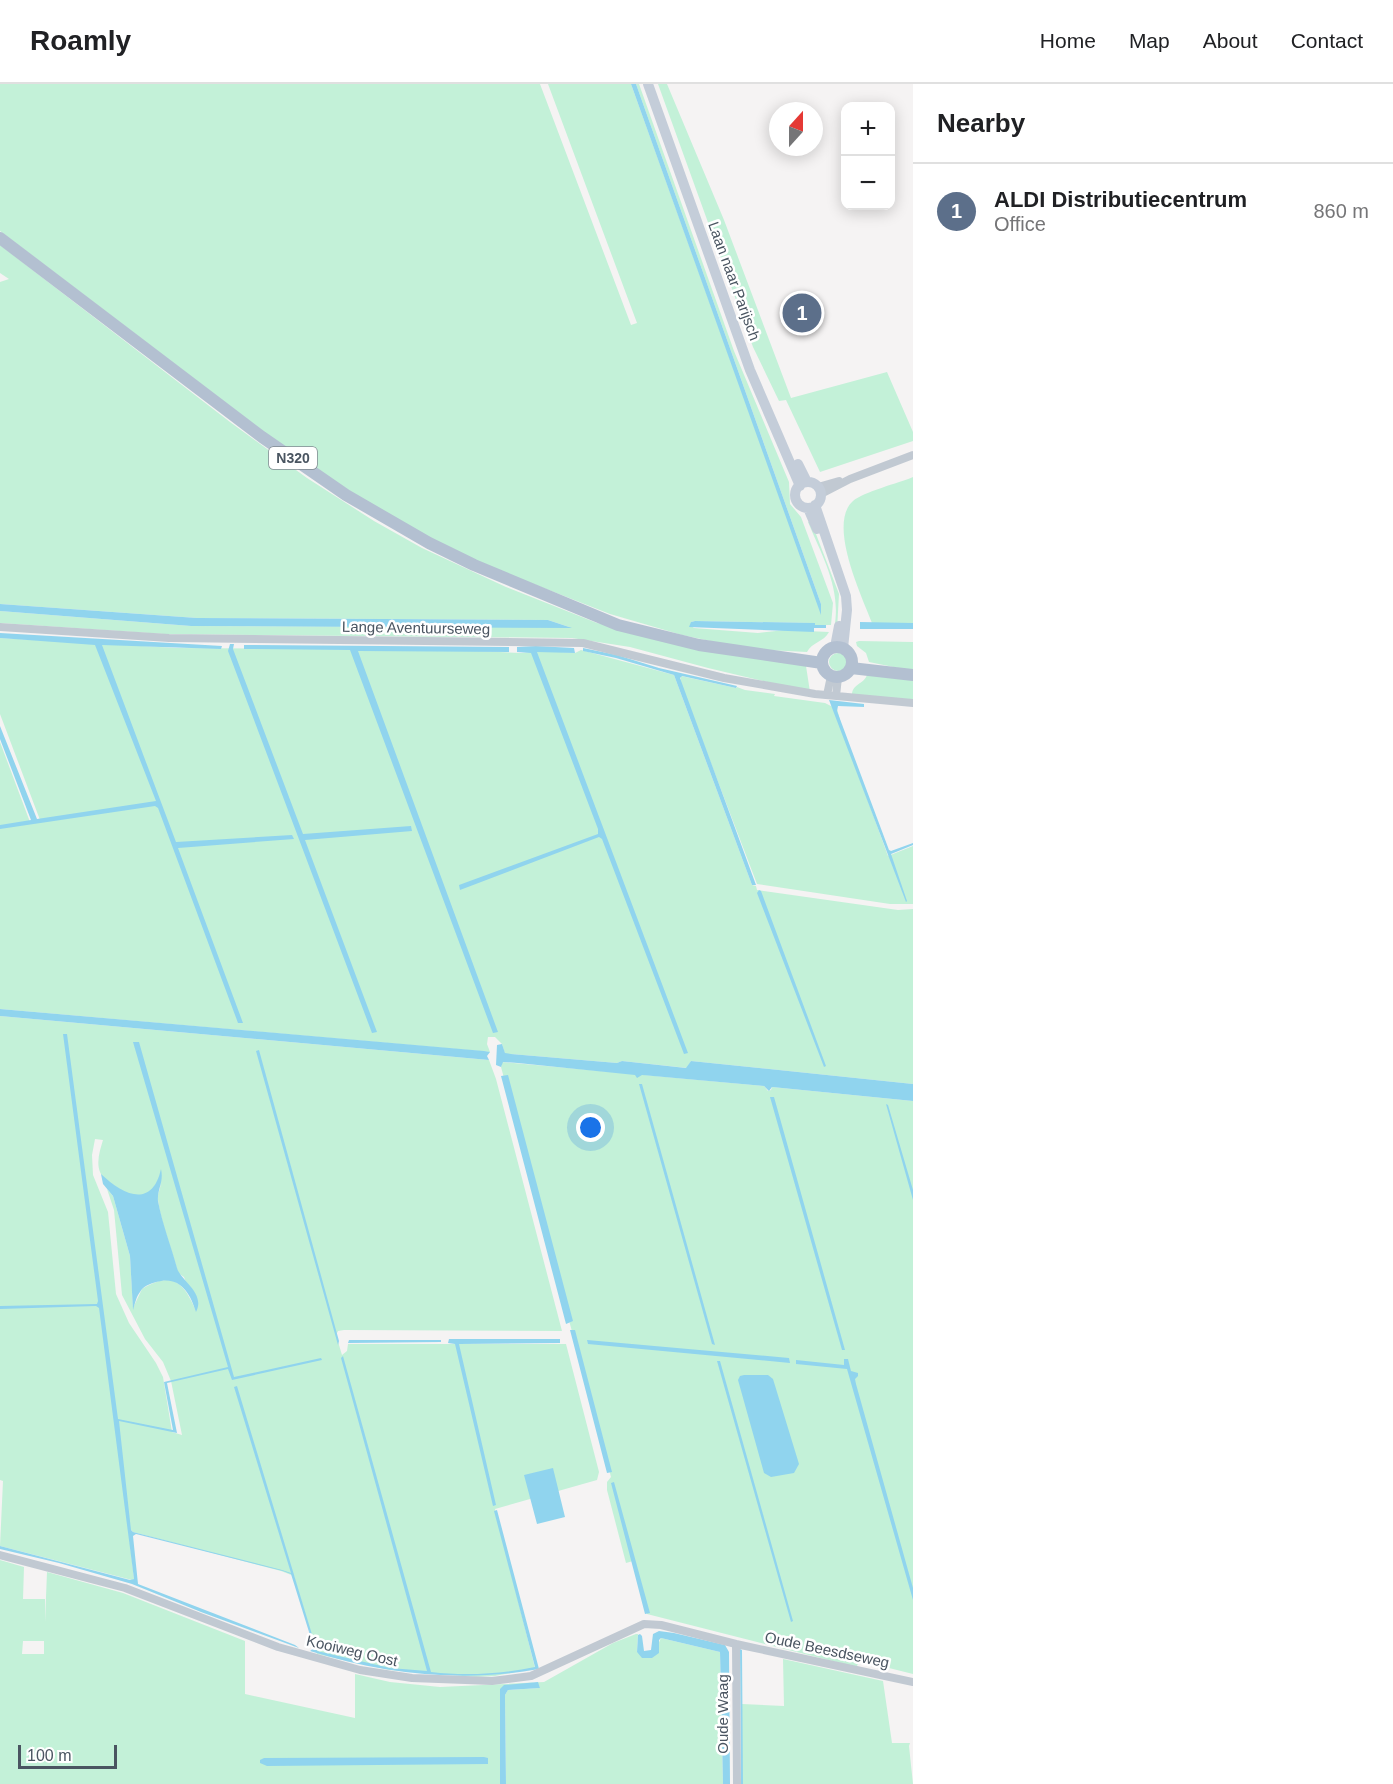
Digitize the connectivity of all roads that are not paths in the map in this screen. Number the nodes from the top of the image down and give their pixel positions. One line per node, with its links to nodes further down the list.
1 (648, 84): 5 (street, Laan naar Parijsch)
2 (654, 84): 5 (street, Laan naar Parijsch)
3 (0, 238): 10 (main road, N320)
4 (913, 455): 6 (street)
5 (803, 484): 6 (street); 7 (street)
6 (820, 490): 7 (street)
7 (812, 506): 9 (street)
8 (0, 627): 14 (street, Lange Aventuurseweg)
9 (839, 647): 10 (main road); 11 (main road)
10 (822, 660): 13 (main road)
11 (851, 664): 12 (main road); 13 (main road)
12 (913, 675)
13 (835, 676): 14 (street)
14 (831, 696): 15 (street, Lange Aventuurseweg)
15 (913, 703)
16 (0, 1555): 17 (street, Kooiweg Oost)
17 (736, 1644): 18 (street, Oude Beesdseweg); 19 (street, Oude Waag)
18 (913, 1682)
19 (737, 1784)

